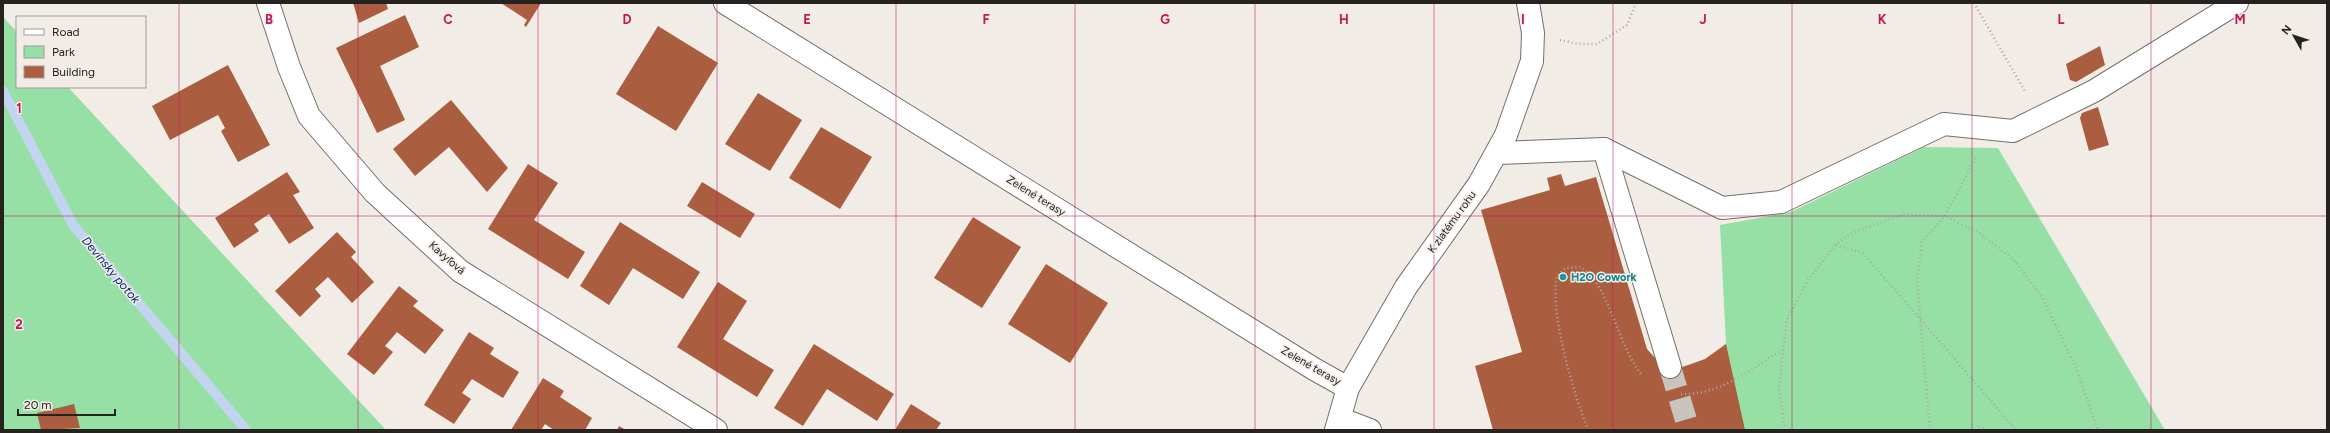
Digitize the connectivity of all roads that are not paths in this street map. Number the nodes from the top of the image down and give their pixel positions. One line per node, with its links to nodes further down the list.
1 (268, 3): 10 (street, Kavyľová)
2 (725, 3): 8 (street, Zelené terasy)
3 (1528, 3): 6 (street, K zlatému rohu)
4 (2237, 3): 5 (street)
5 (1604, 148): 6 (street); 7 (street)
6 (1498, 153): 8 (street, K zlatému rohu)
7 (1670, 366)
8 (1348, 388): 9 (street, K zlatému rohu)
9 (1339, 425): 11 (street)
10 (716, 430)
11 (1370, 430)

